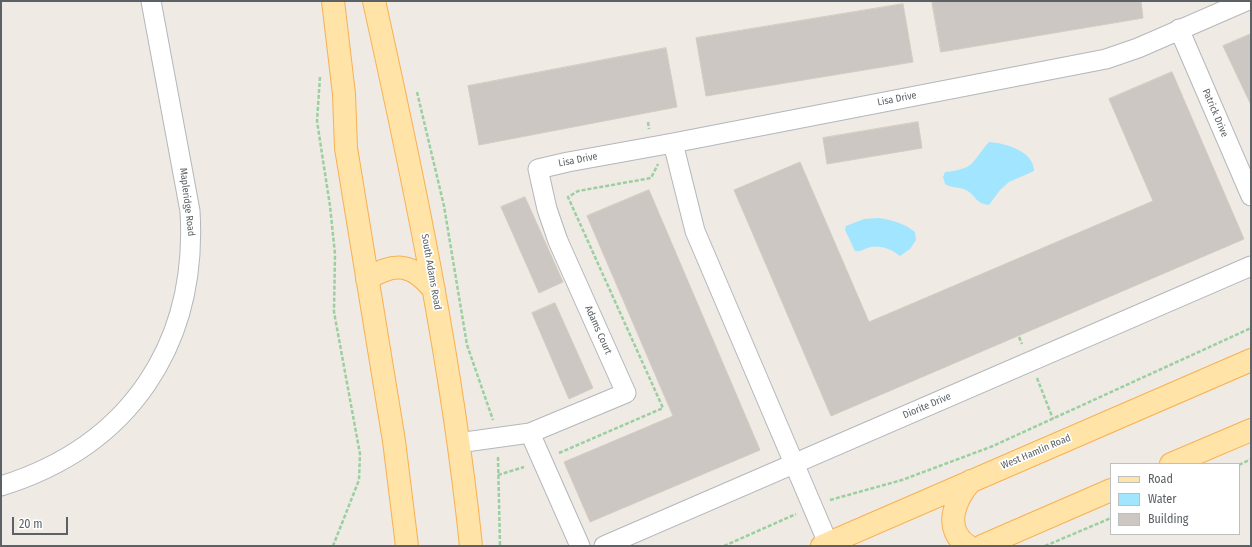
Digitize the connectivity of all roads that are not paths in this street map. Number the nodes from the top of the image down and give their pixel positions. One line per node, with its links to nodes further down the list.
1 (151, 1): 19 (street, Mapleridge Road)
2 (333, 1): 10 (main road)
3 (374, 1): 11 (main road, South Adams Road)
4 (1246, 1): 5 (street, Lisa Drive)
5 (1179, 29): 6 (street, Lisa Drive); 8 (street, Patrick Drive)
6 (673, 143): 7 (street, Lisa Drive); 16 (street)
7 (538, 169): 14 (street, Adams Court)
8 (1251, 196)
9 (1251, 266): 16 (street, Diorite Drive)
10 (367, 279): 11 (main road); 22 (main road)
11 (434, 290): 15 (main road, South Adams Road)
12 (1251, 360): 18 (main road, West Hamlin Road)
13 (1251, 430): 17 (main road)
14 (530, 433): 15 (street, Adams Court); 24 (street)
15 (458, 443): 23 (main road, South Adams Road)
16 (794, 463): 21 (street); 25 (street, Diorite Drive)
17 (1173, 463)
18 (971, 481): 21 (main road, West Hamlin Road); 26 (main road)
19 (1, 486)
20 (1110, 490): 27 (main road)
21 (827, 545)
22 (407, 546)
23 (471, 546)
24 (580, 546)
25 (604, 546)
26 (968, 546)
27 (982, 546)

